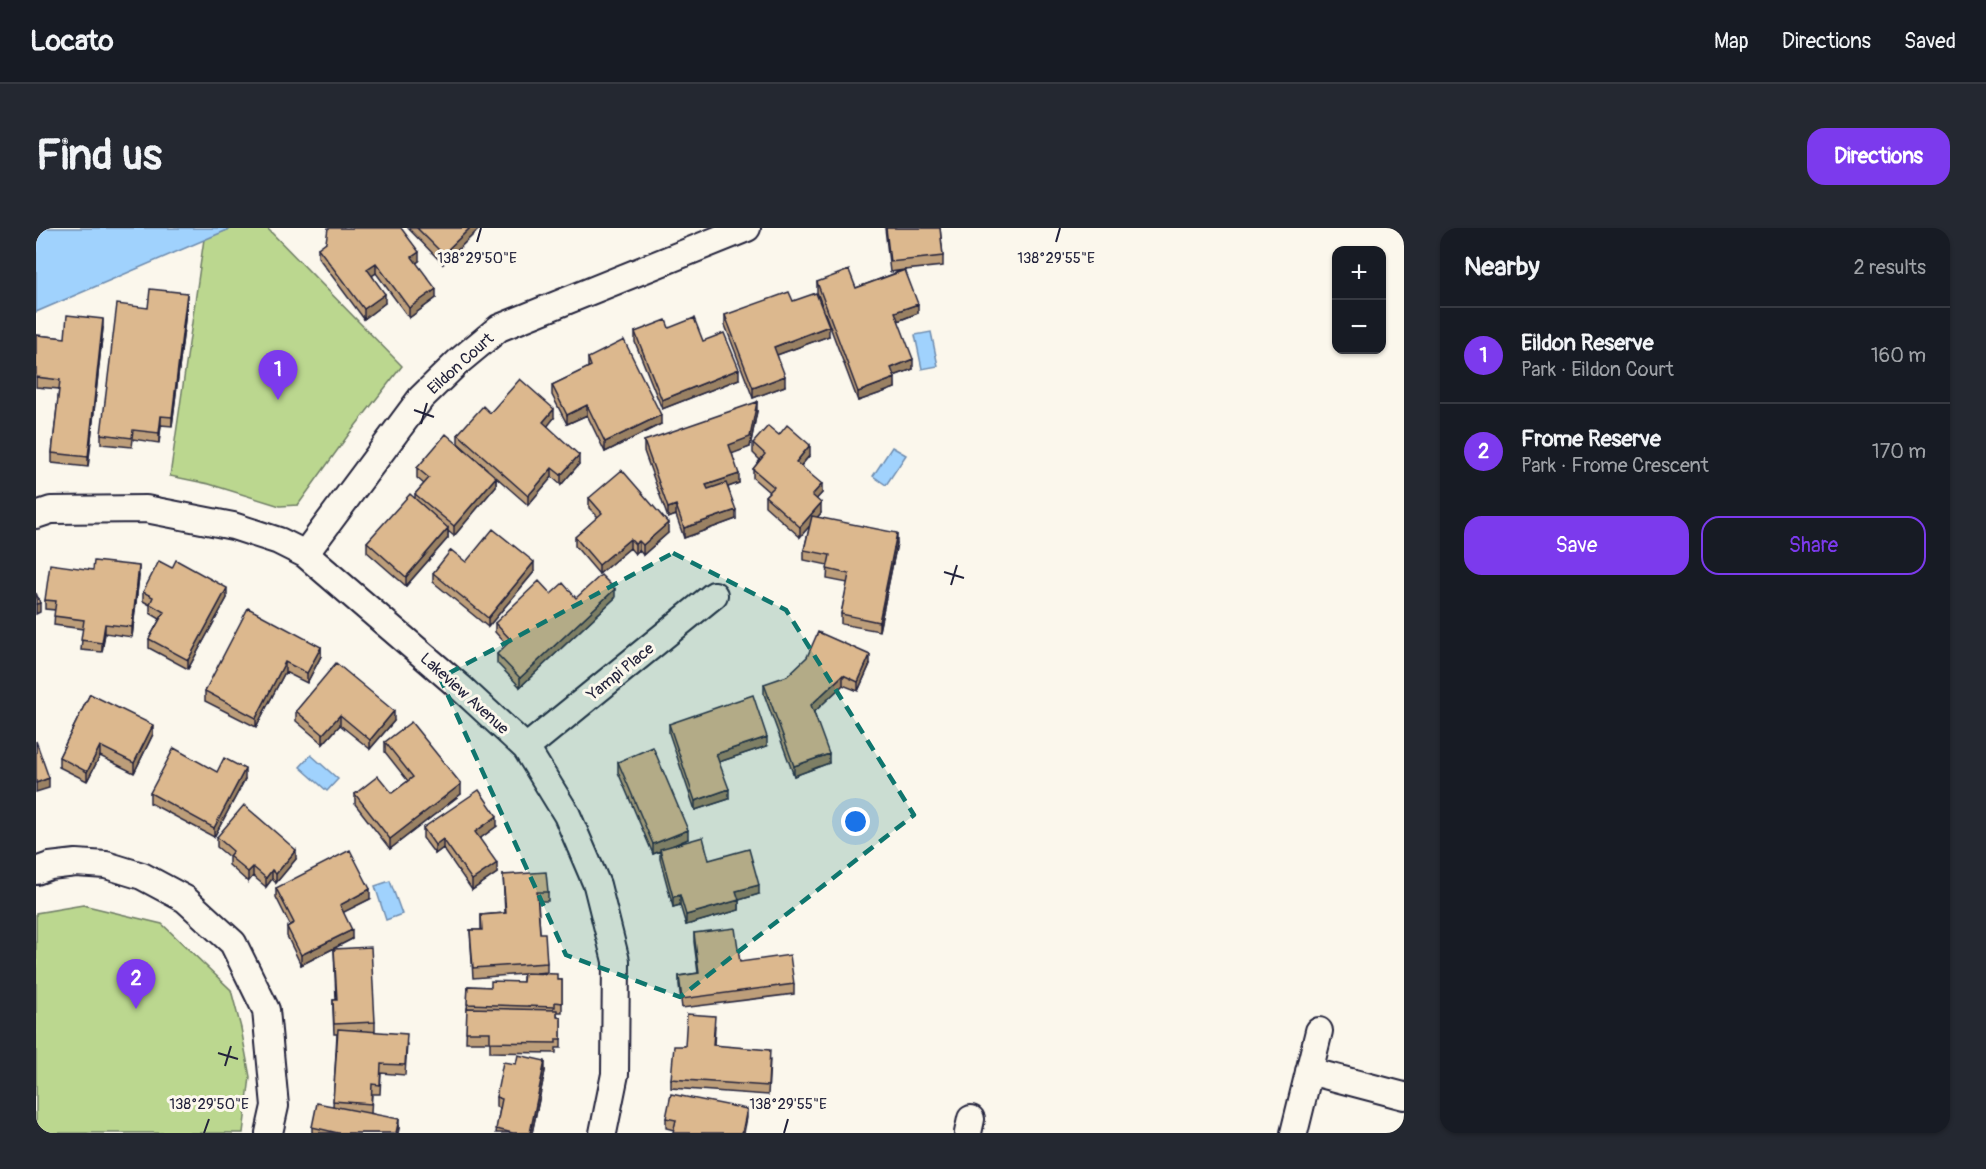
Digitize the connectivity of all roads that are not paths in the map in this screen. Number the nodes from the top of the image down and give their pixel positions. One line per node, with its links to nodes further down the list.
1 (747, 228): 3 (street, Eildon Court)
2 (36, 514): 3 (street, Lakeview Avenue)
3 (305, 554): 5 (street, Lakeview Avenue)
4 (714, 595): 5 (street, Yampi Place)
5 (526, 748): 11 (street, Lakeview Avenue)
6 (36, 871): 10 (street)
7 (1319, 1031): 8 (street)
8 (1309, 1071): 9 (street); 12 (street)
9 (1404, 1096)
10 (269, 1133)
11 (603, 1133)
12 (1294, 1133)

